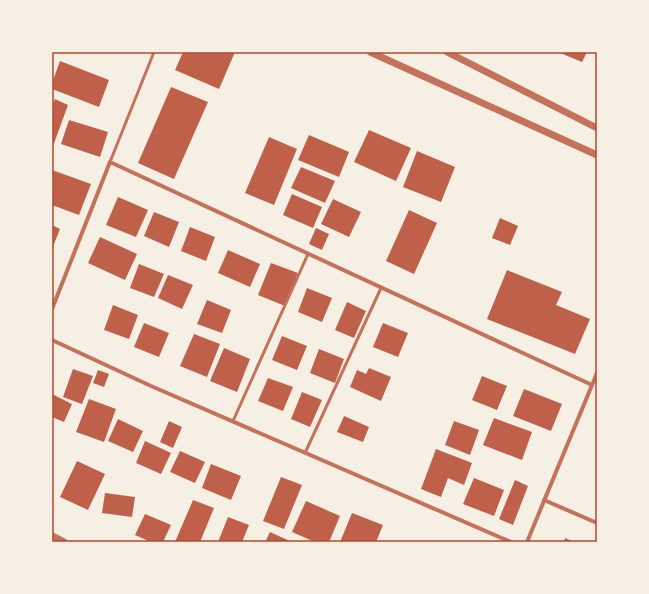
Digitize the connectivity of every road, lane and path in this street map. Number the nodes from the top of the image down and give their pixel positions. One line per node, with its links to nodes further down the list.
1 (154, 52): 6 (lane)
2 (370, 52): 5 (street)
3 (446, 52): 4 (street)
4 (597, 128)
5 (597, 156)
6 (110, 162): 7 (street); 9 (street)
7 (308, 254): 8 (street); 13 (lane)
8 (381, 288): 12 (street); 14 (lane)
9 (52, 309)
10 (52, 340): 13 (street)
11 (597, 373): 12 (street)
12 (592, 385): 15 (street)
13 (232, 421): 14 (street)
14 (305, 453): 19 (street)
15 (544, 500): 16 (street); 20 (street)
16 (597, 523)
17 (52, 536): 18 (street)
18 (64, 542)
19 (511, 542)
20 (527, 542)

